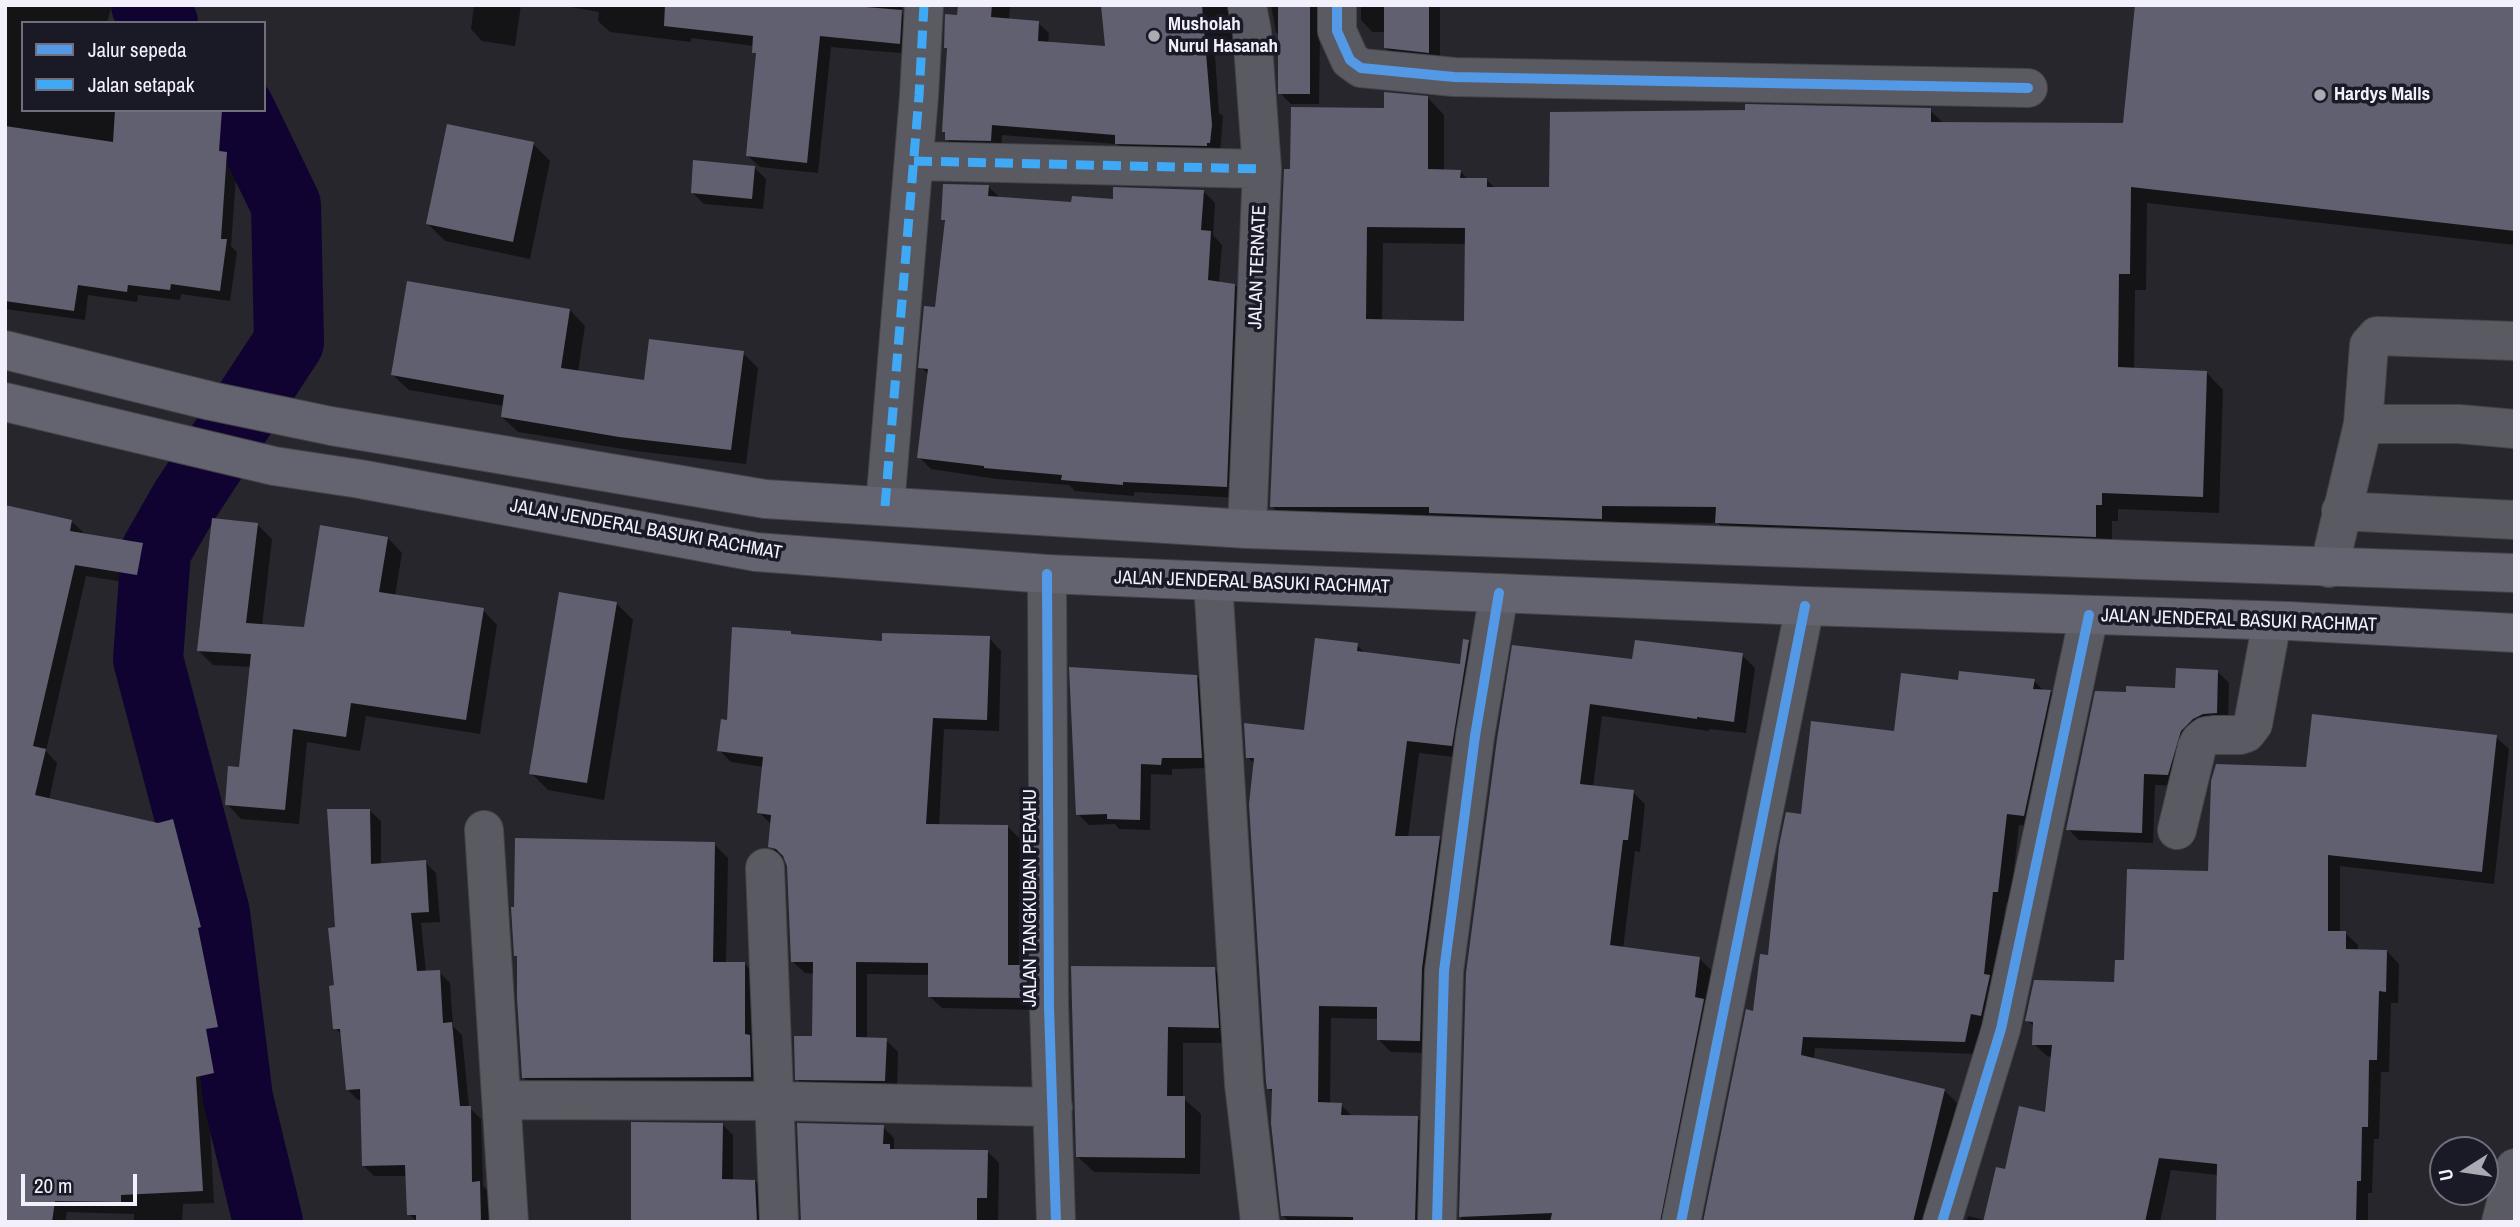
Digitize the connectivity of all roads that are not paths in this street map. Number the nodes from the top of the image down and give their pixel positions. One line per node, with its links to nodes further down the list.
1 (924, 5): 5 (street)
2 (1247, 5): 6 (street, JALAN TERNATE)
3 (1337, 5): 4 (street)
4 (2028, 88)
5 (914, 161): 6 (street); 14 (street)
6 (1262, 169): 17 (street, JALAN TERNATE)
7 (2515, 341): 10 (street)
8 (5, 350): 11 (main road)
9 (5, 402): 13 (main road, JALAN JENDERAL BASUKI RACHMAT)
10 (2363, 424): 12 (street); 15 (street)
11 (349, 429): 13 (main road); 14 (main road)
12 (2515, 429)
13 (360, 479): 20 (main road, JALAN JENDERAL BASUKI RACHMAT)
14 (885, 506): 17 (main road)
15 (2341, 511): 16 (street); 18 (street)
16 (2515, 520)
17 (1247, 529): 18 (main road)
18 (2329, 568): 19 (main road)
19 (2515, 573)
20 (1047, 574): 21 (main road, JALAN JENDERAL BASUKI RACHMAT); 32 (street, JALAN TANGKUBAN PERAHU)
21 (1213, 581): 22 (main road, JALAN JENDERAL BASUKI RACHMAT); 37 (street)
22 (1499, 593): 23 (main road, JALAN JENDERAL BASUKI RACHMAT); 38 (street)
23 (1805, 606): 24 (main road, JALAN JENDERAL BASUKI RACHMAT); 39 (street)
24 (2089, 615): 25 (main road, JALAN JENDERAL BASUKI RACHMAT); 40 (street)
25 (2272, 621): 26 (main road, JALAN JENDERAL BASUKI RACHMAT); 28 (street)
26 (2515, 633)
27 (484, 830): 30 (street)
28 (2177, 830)
29 (765, 868): 31 (street)
30 (502, 1100): 31 (street); 34 (street)
31 (776, 1101): 32 (street); 35 (street)
32 (1052, 1107): 36 (street, JALAN TANGKUBAN PERAHU)
33 (2515, 1168): 41 (street)
34 (509, 1222)
35 (779, 1222)
36 (1056, 1222)
37 (1260, 1222)
38 (1437, 1222)
39 (1681, 1222)
40 (1942, 1222)
41 (2501, 1222)

